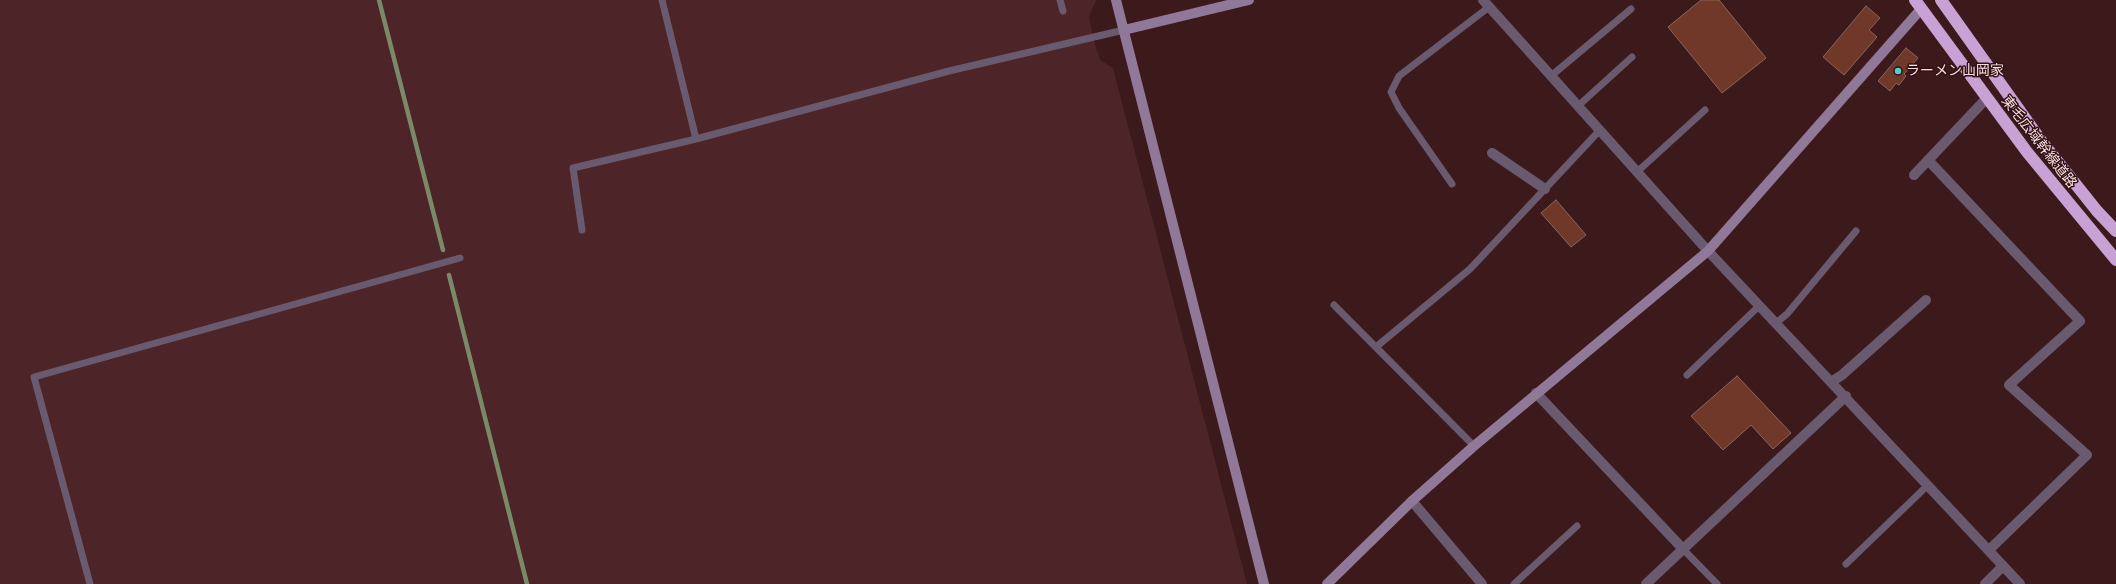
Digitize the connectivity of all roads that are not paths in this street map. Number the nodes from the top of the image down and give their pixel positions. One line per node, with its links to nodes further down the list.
1 (662, 0): 17 (lane)
2 (1060, 0): 9 (lane)
3 (1116, 0): 10 (street)
4 (1249, 0): 10 (street)
5 (1941, 0): 26 (highway, 東毛広域幹線道路)
6 (1486, 3): 12 (street); 22 (lane)
7 (1918, 4): 13 (highway, 東毛広域幹線道路); 27 (street)
8 (1632, 9): 12 (lane)
9 (1063, 11)
10 (1124, 30): 17 (lane); 48 (street)
11 (1632, 57): 14 (lane)
12 (1551, 76): 14 (street)
13 (1986, 99): 19 (street); 29 (highway, 東毛広域幹線道路)
14 (1578, 106): 16 (street)
15 (1705, 110): 20 (lane)
16 (1600, 130): 20 (street); 23 (lane)
17 (696, 139): 24 (lane)
18 (1492, 153): 23 (street)
19 (1928, 160): 21 (street); 44 (street)
20 (1637, 172): 27 (street)
21 (1914, 175)
22 (1452, 184)
23 (1545, 189): 34 (lane)
24 (582, 230)
25 (1856, 231): 33 (lane)
26 (2116, 231)
27 (1708, 251): 32 (street); 37 (street)
28 (460, 258): 47 (lane)
29 (2116, 260)
30 (1926, 300): 36 (street)
31 (1334, 305): 34 (lane)
32 (1760, 306): 33 (street); 35 (lane)
33 (1776, 323): 36 (street)
34 (1376, 347): 39 (lane)
35 (1687, 375)
36 (1831, 382): 38 (street)
37 (1536, 393): 39 (street); 43 (street)
38 (1846, 396): 40 (street); 43 (street)
39 (1474, 446): 41 (street)
40 (1928, 485): 44 (street); 45 (lane)
41 (1412, 501): 49 (street); 50 (street)
42 (1577, 526): 51 (lane)
43 (1683, 549): 52 (street); 53 (lane)
44 (1989, 550): 46 (street)
45 (1846, 564)
46 (2003, 566): 54 (street); 55 (street)
47 (90, 584)
48 (1264, 584)
49 (1327, 584)
50 (1482, 584)
51 (1514, 584)
52 (1646, 584)
53 (1717, 584)
54 (1985, 584)
55 (2020, 584)

